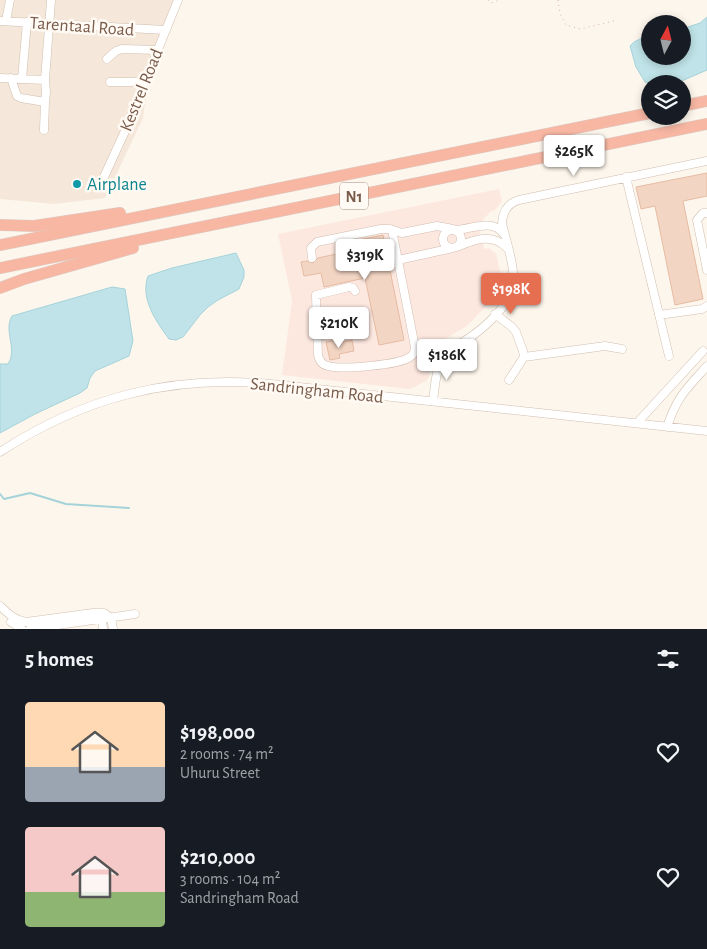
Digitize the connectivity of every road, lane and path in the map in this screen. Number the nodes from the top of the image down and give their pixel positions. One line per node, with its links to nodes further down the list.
1 (52, 0): 11 (street)
2 (178, 0): 12 (street, Kestrel Road)
3 (488, 0): 4 (path)
4 (500, 0)
5 (558, 0): 9 (path)
6 (9, 2): 7 (street); 8 (street)
7 (0, 3)
8 (3, 21): 10 (street, Tarentaal Road)
9 (614, 21)
10 (27, 22): 11 (street, Tarentaal Road); 17 (street)
11 (49, 24): 12 (street, Tarentaal Road); 18 (street)
12 (164, 30): 13 (street, Kestrel Road)
13 (157, 50): 14 (street); 19 (street, Kestrel Road)
14 (107, 59)
15 (0, 78): 16 (street); 21 (street)
16 (11, 78): 17 (street); 23 (street)
17 (22, 79): 18 (street)
18 (45, 80): 23 (street)
19 (146, 80): 20 (street); 30 (street, Kestrel Road)
20 (110, 82)
21 (0, 83)
22 (707, 101): 24 (highway)
23 (44, 102): 27 (street)
24 (691, 104)
25 (641, 115): 31 (highway, N1)
26 (707, 124): 32 (highway, N1)
27 (44, 130)
28 (707, 161): 29 (street)
29 (626, 177): 37 (street); 49 (street)
30 (103, 179)
31 (282, 188): 34 (highway); 38 (highway, N1)
32 (273, 212): 43 (highway, N1); 45 (highway)
33 (707, 214): 44 (street)
34 (0, 225)
35 (454, 229): 36 (street); 37 (street); 39 (street); 39 (street)
36 (392, 230): 41 (street); 42 (street)
37 (504, 234): 40 (street)
38 (0, 245)
39 (456, 247): 40 (street); 42 (street)
40 (507, 248): 48 (street)
41 (312, 258)
42 (398, 260): 46 (street)
43 (0, 268)
44 (707, 270)
45 (0, 288)
46 (355, 290)
47 (707, 306): 49 (street)
48 (496, 314): 53 (street); 56 (street)
49 (659, 315): 52 (street)
50 (622, 349): 53 (street)
51 (703, 351): 57 (street)
52 (669, 356)
53 (524, 357): 55 (street)
54 (707, 366): 58 (street)
55 (510, 380)
56 (433, 402): 57 (street, Sandringham Road); 60 (street, Sandringham Road)
57 (637, 423): 58 (street, Sandringham Road)
58 (667, 427): 59 (street, Sandringham Road)
59 (707, 431)
60 (0, 452)
61 (0, 606): 63 (street)
62 (0, 612): 67 (street)
63 (93, 613): 65 (street); 66 (street)
64 (135, 614): 65 (street)
65 (111, 618): 66 (street); 70 (street)
66 (102, 619): 68 (street); 69 (street)
67 (22, 629)
68 (30, 629)
69 (103, 629)
70 (113, 629)

